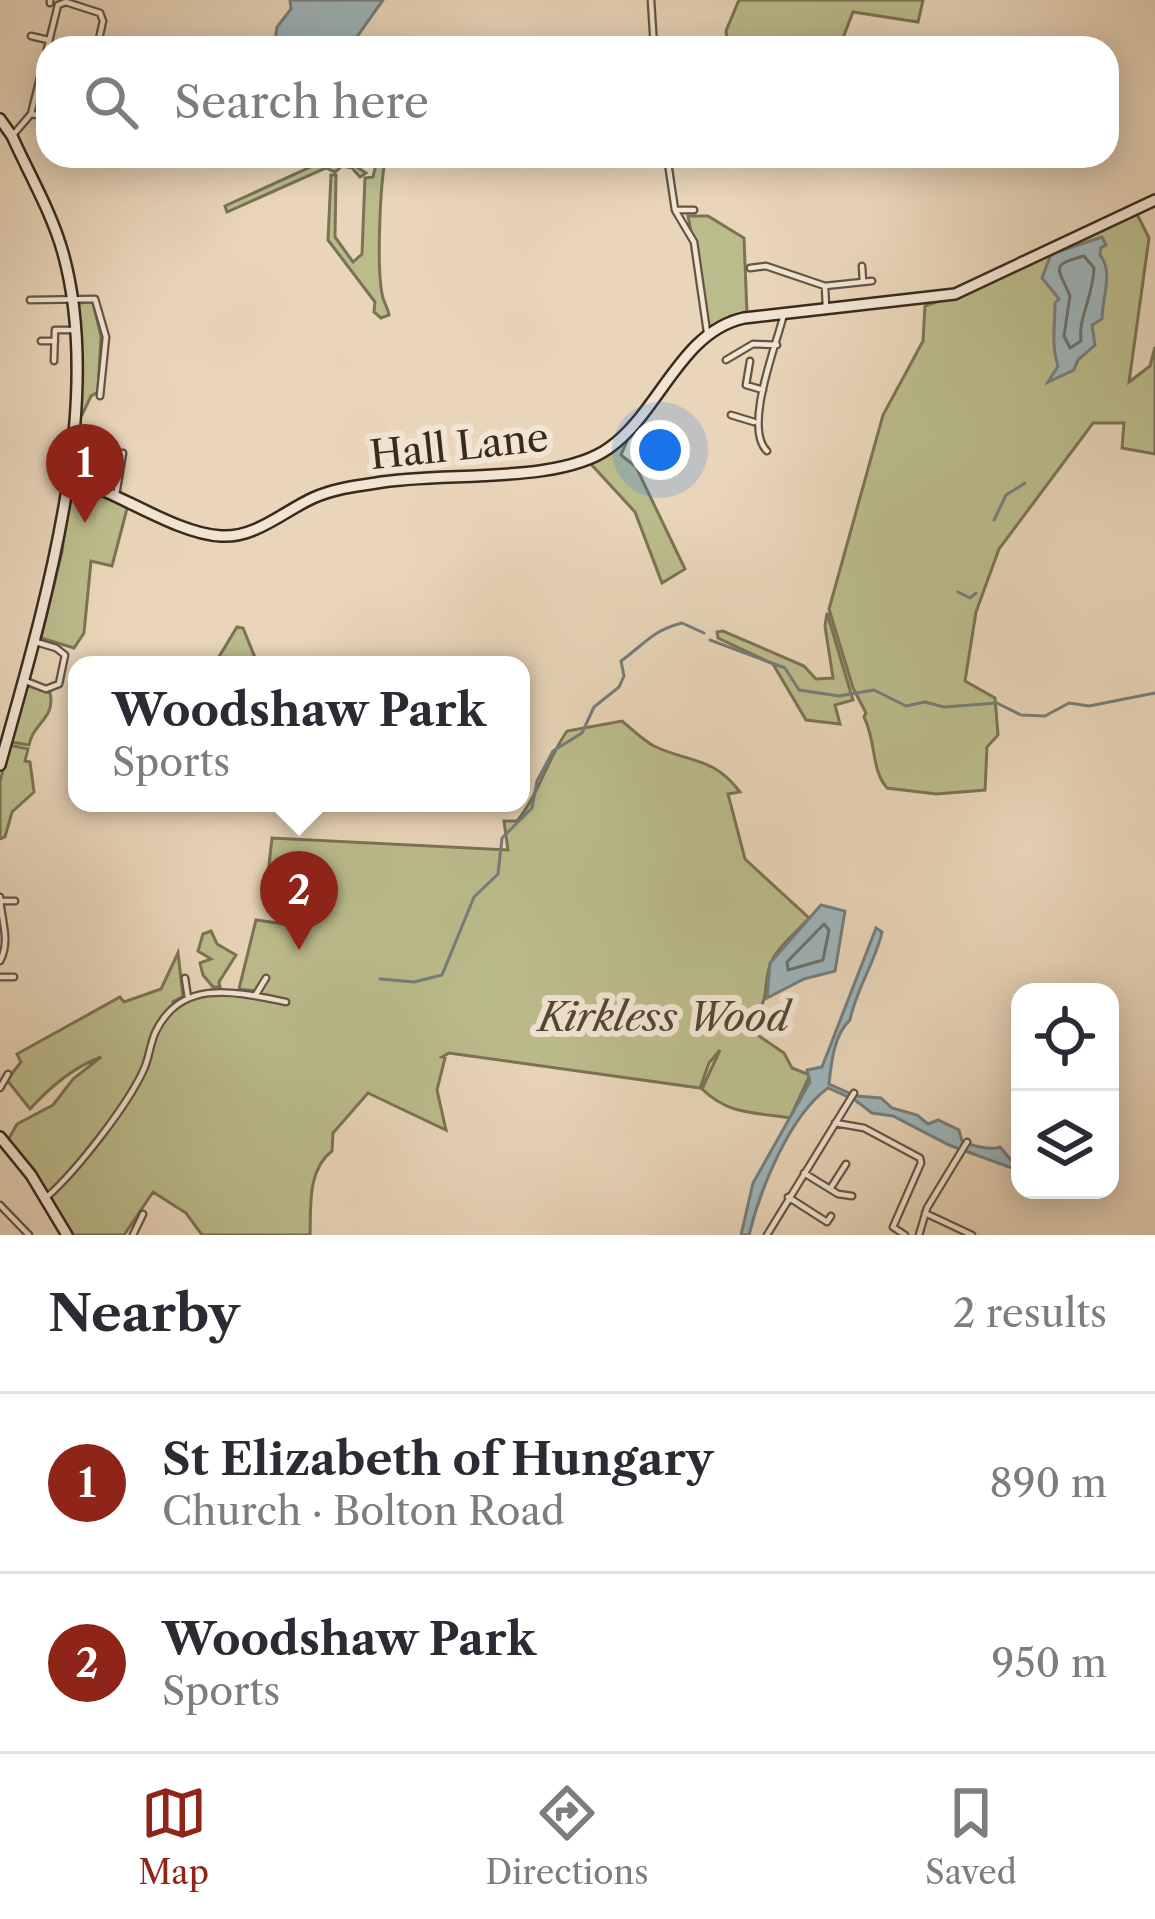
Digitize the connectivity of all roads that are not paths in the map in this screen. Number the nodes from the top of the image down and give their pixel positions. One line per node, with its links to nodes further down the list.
1 (651, 0): 5 (street)
2 (28, 36): 6 (street)
3 (49, 36): 4 (street)
4 (98, 36)
5 (653, 36)
6 (36, 38)
7 (36, 103): 8 (street)
8 (32, 115): 9 (street); 11 (street)
9 (36, 116)
10 (0, 119): 11 (street)
11 (12, 136): 23 (street)
12 (669, 168): 15 (street)
13 (1155, 200): 24 (street)
14 (694, 210): 15 (street)
15 (677, 212): 28 (street)
16 (754, 265): 20 (street)
17 (862, 266): 19 (street)
18 (872, 281): 19 (street)
19 (863, 282): 20 (street)
20 (825, 286): 24 (street)
21 (30, 300): 22 (street)
22 (56, 302): 23 (street); 26 (street)
23 (70, 302): 27 (street); 38 (street)
24 (826, 307): 25 (street)
25 (784, 314): 28 (street); 31 (street)
26 (56, 316)
27 (75, 330): 30 (street); 33 (street)
28 (707, 332): 44 (street, Hall Lane)
29 (41, 341): 30 (street)
30 (55, 341): 32 (street)
31 (777, 345): 34 (street); 37 (street)
32 (55, 352): 33 (street); 35 (street)
33 (76, 352): 43 (street)
34 (726, 360)
35 (55, 362)
36 (750, 362): 37 (street)
37 (763, 390): 40 (street)
38 (100, 396)
39 (731, 415): 40 (street)
40 (755, 423): 41 (street)
41 (767, 452)
42 (123, 453): 44 (street)
43 (68, 476): 44 (street, Hall Lane); 45 (street)
44 (116, 495)
45 (34, 642): 46 (street); 46 (street)
46 (22, 680): 47 (street)
47 (0, 765)
48 (0, 899): 49 (street); 50 (street)
49 (17, 901)
50 (0, 961)
51 (0, 977): 52 (street)
52 (16, 977)
53 (184, 978): 56 (street)
54 (266, 979): 55 (street)
55 (255, 995): 56 (street); 57 (street)
56 (188, 998): 69 (street)
57 (286, 1002)
58 (8, 1074): 59 (street)
59 (0, 1088)
60 (854, 1093): 61 (street)
61 (835, 1123): 65 (street); 74 (street)
62 (0, 1137): 69 (street)
63 (967, 1142): 71 (street)
64 (846, 1164): 66 (street)
65 (804, 1173): 66 (street); 68 (street)
66 (830, 1189): 67 (street)
67 (852, 1196)
68 (788, 1197): 73 (street); 78 (street)
69 (46, 1198): 76 (street)
70 (1, 1208): 75 (street)
71 (925, 1213): 80 (street); 81 (street)
72 (143, 1214): 77 (street)
73 (831, 1216)
74 (891, 1231): 79 (street)
75 (29, 1235)
76 (67, 1235)
77 (133, 1235)
78 (767, 1235)
79 (905, 1235)
80 (919, 1235)
81 (972, 1235)

